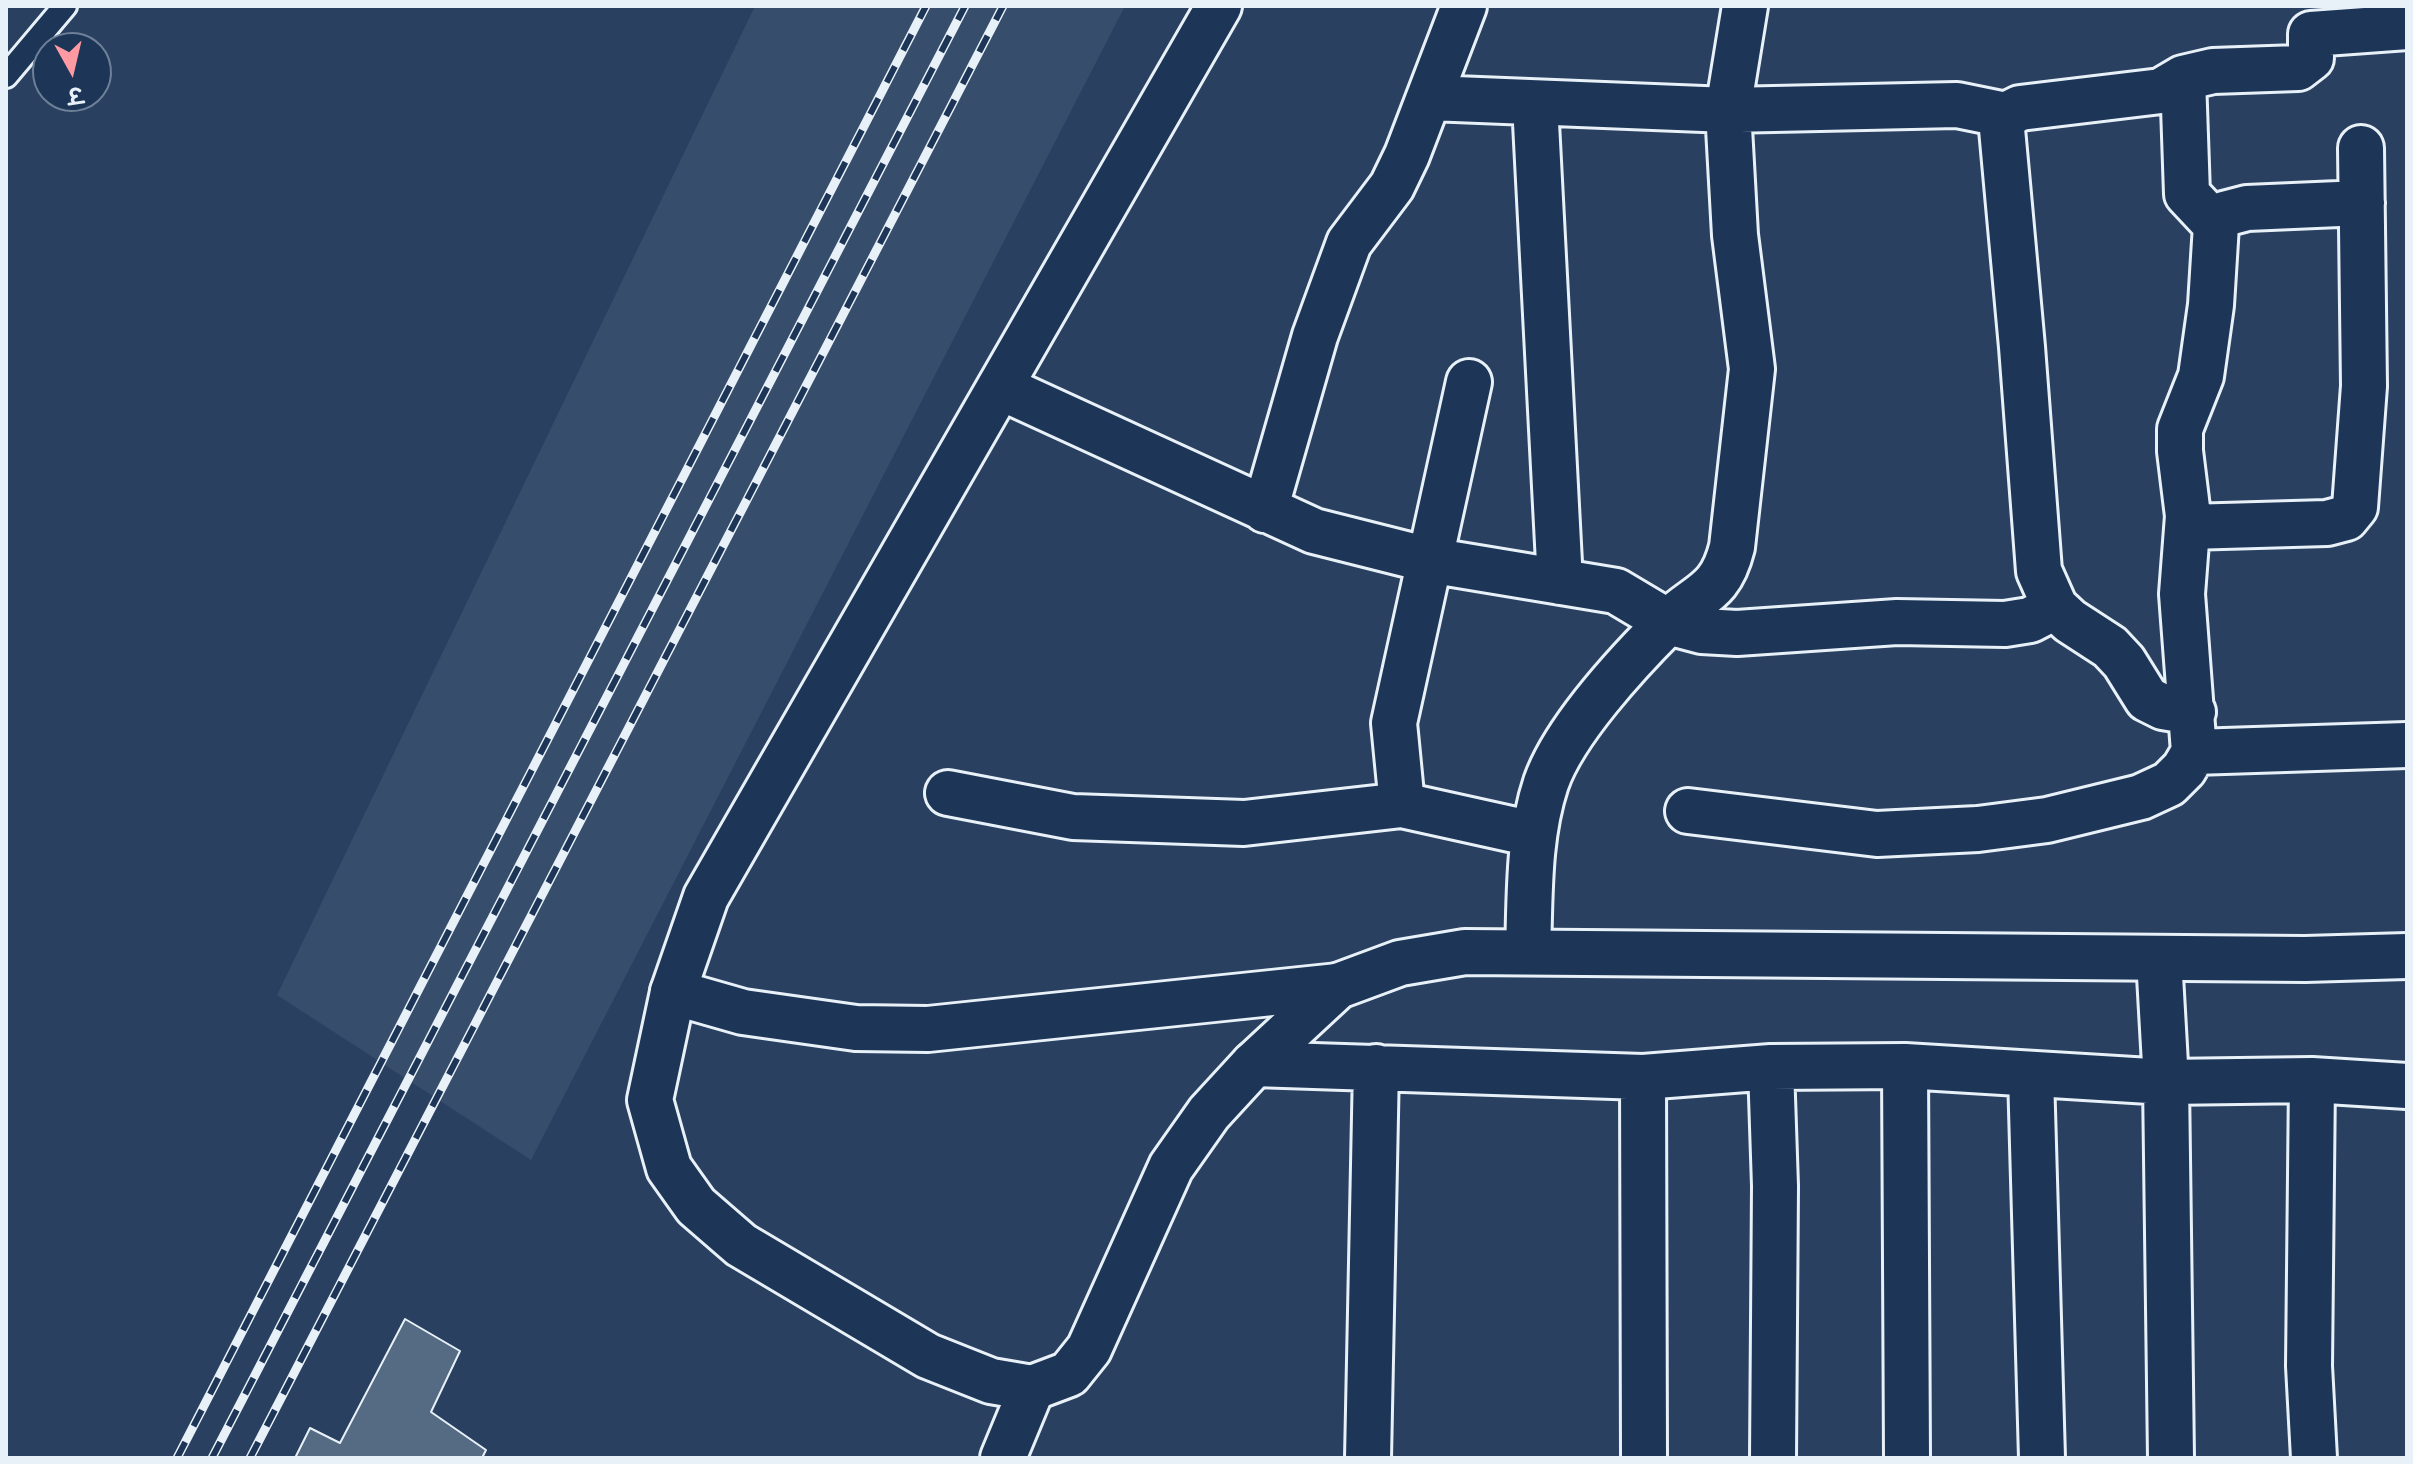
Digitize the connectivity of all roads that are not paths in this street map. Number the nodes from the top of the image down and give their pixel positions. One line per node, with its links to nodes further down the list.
1 (65, 6): 7 (lane)
2 (1219, 6): 17 (street)
3 (1464, 6): 9 (street)
4 (1745, 6): 10 (street)
5 (2310, 20): 6 (street); 8 (street)
6 (2407, 27)
7 (6, 76)
8 (2183, 78): 11 (street); 15 (street)
9 (1430, 98): 10 (street); 18 (street)
10 (1728, 110): 11 (street); 23 (street)
11 (2006, 115): 22 (street)
12 (1536, 123): 21 (street)
13 (2361, 148): 14 (street)
14 (2362, 203): 15 (street); 19 (street)
15 (2216, 225): 19 (street)
16 (1469, 382): 20 (street)
17 (1000, 387): 18 (street); 34 (street)
18 (1265, 510): 20 (street)
19 (2188, 527): 24 (street)
20 (1429, 560): 21 (street); 27 (street)
21 (1560, 582): 23 (street)
22 (2055, 607): 23 (street); 24 (street)
23 (1668, 622): 29 (street)
24 (2193, 732): 25 (street); 28 (street)
25 (2407, 745)
26 (948, 793): 27 (street)
27 (1402, 805): 29 (street)
28 (1688, 811)
29 (1533, 834): 30 (street)
30 (1528, 952): 32 (street); 33 (street)
31 (2407, 956): 32 (street)
32 (2159, 958): 42 (street)
33 (1338, 986): 34 (street); 35 (street)
34 (673, 992): 44 (street)
35 (1254, 1064): 37 (street); 44 (street)
36 (1905, 1066): 38 (street); 39 (street); 49 (street)
37 (1376, 1067): 40 (street); 46 (street)
38 (1771, 1067): 40 (street); 48 (street)
39 (2031, 1075): 42 (street); 50 (street)
40 (1643, 1077): 47 (street)
41 (2312, 1080): 42 (street); 43 (street); 52 (street)
42 (2166, 1082): 51 (street)
43 (2407, 1086)
44 (1032, 1388): 45 (street)
45 (1003, 1458)
46 (1368, 1458)
47 (1644, 1458)
48 (1773, 1458)
49 (1907, 1458)
50 (2042, 1458)
51 (2171, 1458)
52 (2314, 1458)

